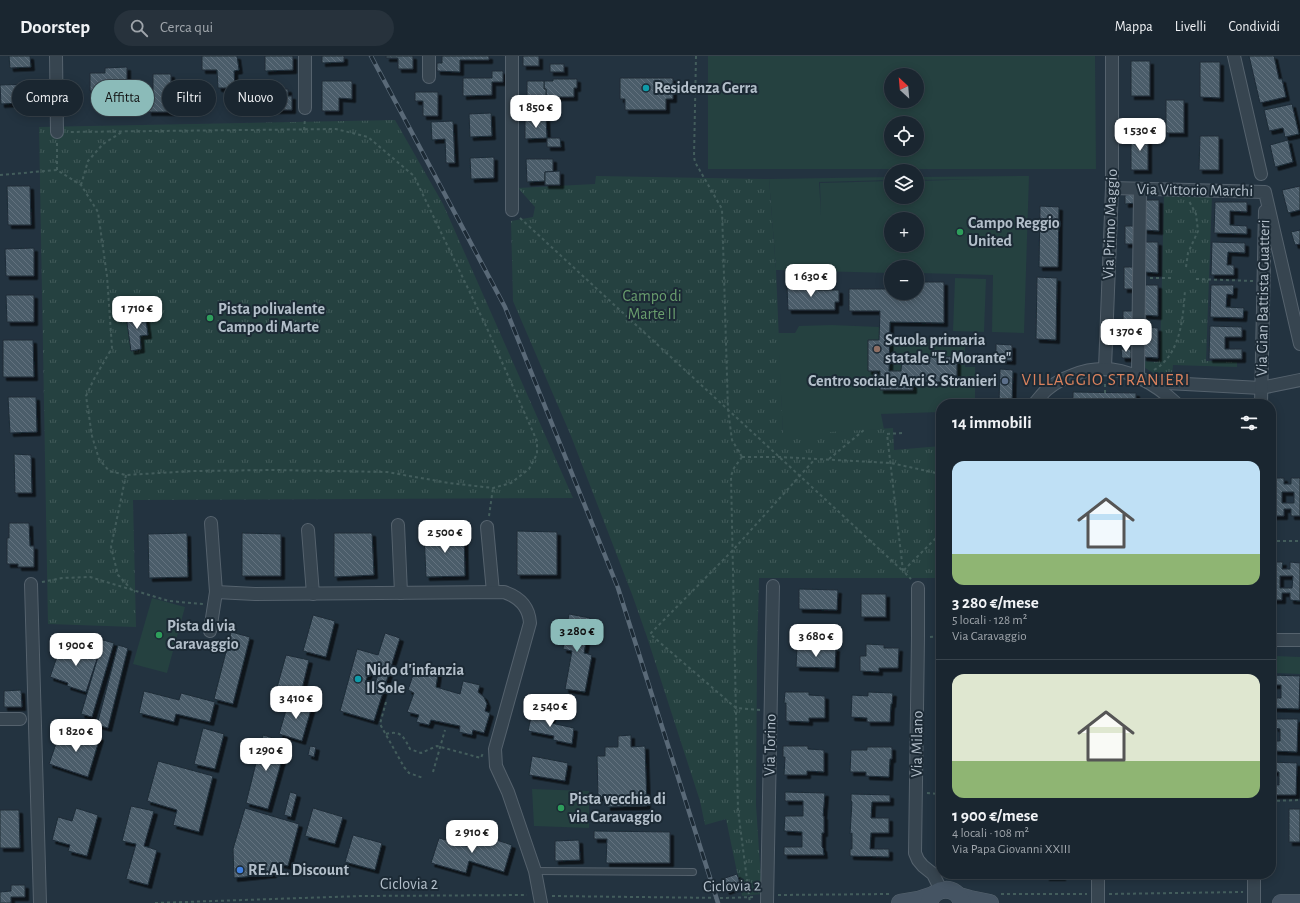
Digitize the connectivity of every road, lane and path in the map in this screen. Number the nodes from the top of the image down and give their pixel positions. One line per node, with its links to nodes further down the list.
1 (56, 56): 10 (street)
2 (305, 56): 9 (street)
3 (429, 56): 8 (street)
4 (512, 56): 21 (street)
5 (696, 56): 36 (path)
6 (1112, 56): 17 (street, Via Primo Maggio)
7 (1234, 56): 14 (street, Via Vittorio Marchi)
8 (429, 76)
9 (305, 108)
10 (57, 132): 13 (path)
11 (72, 132): 12 (path)
12 (122, 132): 16 (path); 47 (path)
13 (57, 170): 15 (path); 16 (path)
14 (1261, 174)
15 (0, 175)
16 (81, 185): 45 (path)
17 (1112, 188): 18 (street, Via Vittorio Marchi); 29 (street, Via Primo Maggio)
18 (1140, 189): 19 (street, Via Vittorio Marchi); 23 (street)
19 (1188, 190): 20 (street, Via Vittorio Marchi); 22 (path)
20 (1265, 192): 26 (street, Via Gian Battista Guatteri); 28 (street, Via Vittorio Marchi)
21 (512, 210): 36 (path)
22 (1186, 267)
23 (1140, 278): 24 (path); 30 (street)
24 (1174, 278)
25 (1196, 279): 26 (path)
26 (1263, 281): 32 (street, Via Gian Battista Guatteri)
27 (1185, 290): 30 (path)
28 (1300, 344)
29 (1105, 368): 30 (street); 33 (street)
30 (1143, 379): 32 (street); 34 (street)
31 (1300, 380): 32 (street)
32 (1261, 388): 35 (street, Via Gian Battista Guatteri)
33 (1038, 399)
34 (1172, 399)
35 (1261, 399)
36 (728, 410): 39 (path); 40 (path)
37 (864, 430): 42 (path)
38 (902, 433): 43 (path)
39 (742, 457): 40 (path); 55 (path)
40 (780, 457): 41 (path); 46 (path)
41 (815, 459): 42 (path); 46 (path)
42 (828, 460): 43 (path)
43 (890, 463): 44 (path); 56 (path)
44 (936, 473)
45 (126, 476): 47 (path); 60 (path)
46 (801, 476): 55 (path); 56 (path)
47 (493, 488): 50 (path)
48 (211, 523): 61 (street)
49 (398, 525): 63 (street)
50 (487, 527): 62 (street)
51 (308, 530): 64 (street)
52 (936, 538): 56 (path)
53 (1276, 540): 54 (path)
54 (1300, 541)
55 (733, 550): 70 (path); 70 (path)
56 (904, 571): 59 (path)
57 (31, 584): 60 (path); 95 (street)
58 (773, 586): 71 (street, Via Torino)
59 (918, 588): 86 (street, Via Milano)
60 (132, 590): 65 (path)
61 (216, 592): 64 (street); 65 (street)
62 (493, 592): 63 (street); 82 (street)
63 (401, 593): 64 (street)
64 (313, 594)
65 (214, 606): 66 (street)
66 (210, 631)
67 (1276, 640): 68 (street)
68 (1300, 640)
69 (386, 702): 75 (path)
70 (736, 708): 71 (path); 87 (path)
71 (771, 711): 93 (street, Via Torino)
72 (20, 719): 73 (street)
73 (0, 720)
74 (445, 730): 76 (path)
75 (386, 734): 76 (path); 79 (path)
76 (440, 747): 77 (path); 78 (path)
77 (483, 751)
78 (434, 772)
79 (423, 778)
80 (1300, 800): 81 (path)
81 (1276, 801)
82 (535, 871): 83 (lane); 92 (street)
83 (693, 872)
84 (1098, 879): 90 (street)
85 (1254, 879): 91 (street)
86 (934, 896): 88 (main road); 94 (main road)
87 (749, 897): 92 (path, Ciclovia 2); 93 (path, Ciclovia 2); 97 (path)
88 (894, 898): 93 (path, Ciclovia 2)
89 (993, 898): 90 (path); 94 (main road)
90 (1098, 898): 91 (path)
91 (1254, 898)
92 (540, 899): 96 (path, Ciclovia 2)
93 (768, 899)
94 (960, 899)
95 (40, 903)
96 (155, 903)
97 (750, 903)
98 (1281, 903): 99 (main road)
99 (1300, 903)

